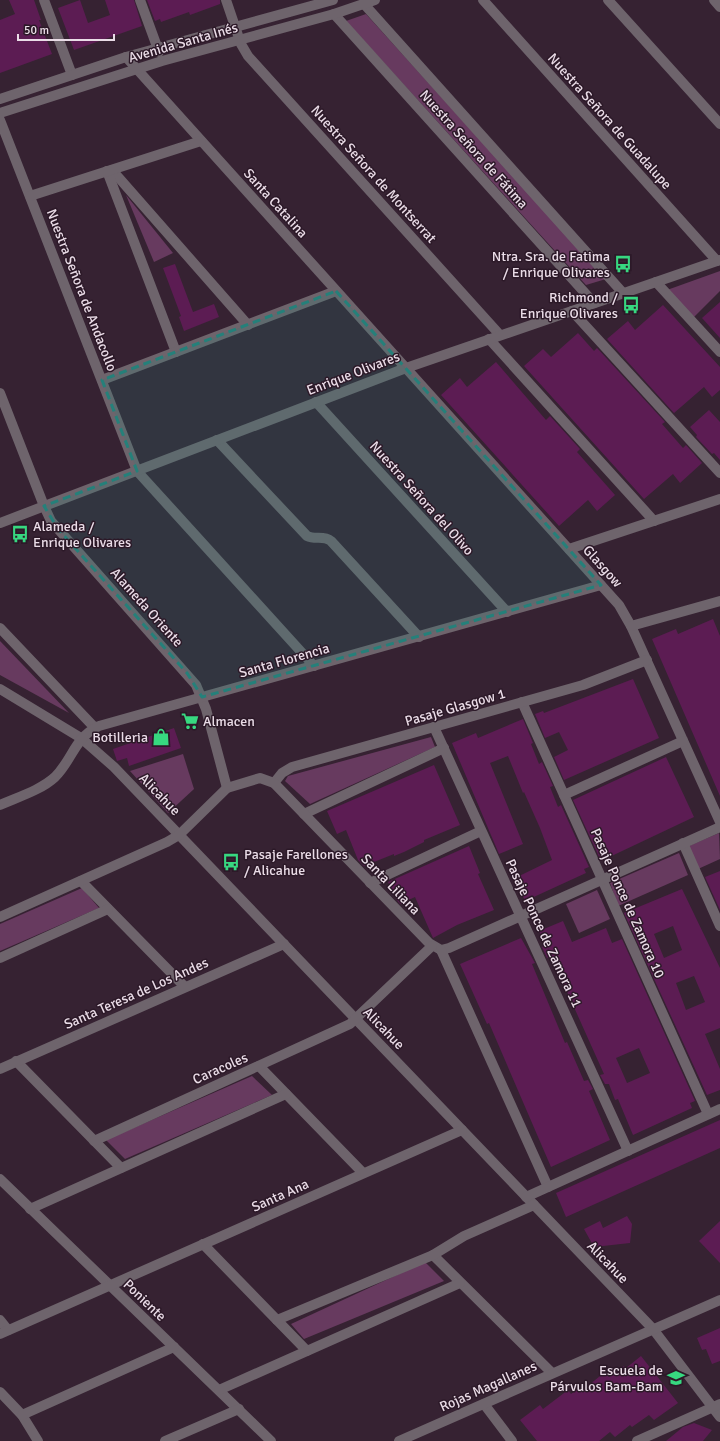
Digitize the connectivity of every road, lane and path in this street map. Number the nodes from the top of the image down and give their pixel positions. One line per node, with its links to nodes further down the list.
1 (44, 0): 20 (street)
2 (140, 0): 16 (street)
3 (226, 0): 14 (street, Nuestra Señora de Montserrat)
4 (333, 0): 9 (street, Avenida Santa Inés)
5 (375, 0): 10 (street, Avenida Santa Inés)
6 (483, 0): 30 (street, Nuestra Señora de Guadalupe)
7 (608, 0): 24 (street)
8 (714, 0): 11 (street)
9 (308, 4): 13 (street); 14 (street, Avenida Santa Inés)
10 (364, 4): 12 (street, Avenida Santa Inés); 33 (street, Nuestra Señora de Fátima)
11 (720, 7)
12 (334, 14): 13 (street, Avenida Santa Inés); 34 (street, Nuestra Señora de Fátima)
13 (313, 20): 15 (street, Avenida Santa Inés)
14 (236, 27): 15 (street, Nuestra Señora de Montserrat); 16 (street, Avenida Santa Inés)
15 (240, 40): 18 (street, Avenida Santa Inés); 37 (street, Nuestra Señora de Montserrat)
16 (158, 48): 17 (street, Avenida Santa Inés); 18 (street)
17 (126, 57): 19 (street, Santa Catalina); 20 (street, Avenida Santa Inés)
18 (162, 61): 19 (street, Avenida Santa Inés)
19 (137, 69): 22 (street, Avenida Santa Inés); 25 (street, Santa Catalina)
20 (72, 75): 21 (street, Avenida Santa Inés)
21 (0, 99)
22 (0, 113)
23 (0, 120): 29 (street, Nuestra Señora de Andacollo)
24 (720, 124)
25 (201, 141): 26 (street); 32 (street, Santa Catalina)
26 (110, 170): 27 (street); 28 (street); 29 (street)
27 (126, 186): 28 (street); 36 (street)
28 (114, 191): 39 (street)
29 (30, 196): 42 (street, Nuestra Señora de Andacollo)
30 (719, 260): 31 (street, Enrique Olivares)
31 (656, 282): 33 (street, Enrique Olivares); 40 (street)
32 (336, 291): 36 (street); 41 (street, Santa Catalina)
33 (623, 293): 34 (street, Enrique Olivares)
34 (594, 303): 35 (street, Enrique Olivares)
35 (572, 311): 37 (street, Enrique Olivares); 47 (street)
36 (248, 325): 39 (street)
37 (500, 335): 38 (street, Enrique Olivares)
38 (489, 339): 41 (street, Enrique Olivares); 50 (street)
39 (176, 352): 42 (street)
40 (720, 352)
41 (406, 368): 44 (street, Enrique Olivares); 52 (street, Glasgow)
42 (102, 380): 46 (street, Nuestra Señora de Andacollo)
43 (0, 393): 49 (street, Alameda Oriente)
44 (316, 402): 45 (street, Enrique Olivares); 55 (street, Nuestra Señora del Olivo)
45 (217, 440): 46 (street, Enrique Olivares); 58 (street)
46 (137, 471): 49 (street, Enrique Olivares); 60 (street)
47 (720, 473)
48 (720, 499): 50 (street)
49 (44, 506): 51 (street, Enrique Olivares); 62 (street, Alameda Oriente)
50 (654, 521): 52 (street)
51 (0, 523)
52 (569, 549): 53 (street, Glasgow)
53 (601, 585): 55 (street, Santa Florencia); 56 (street, Glasgow)
54 (720, 601): 56 (street)
55 (507, 612): 58 (street, Santa Florencia)
56 (631, 626): 59 (street, Glasgow)
57 (0, 628): 65 (street)
58 (419, 636): 60 (street, Santa Florencia)
59 (647, 660): 63 (street, Pasaje Glasgow 1); 67 (street, Glasgow)
60 (314, 666): 62 (street, Santa Florencia)
61 (2, 692): 66 (street, Alicahue)
62 (202, 697): 65 (street, Santa Florencia); 70 (street, Alameda Oriente)
63 (522, 702): 64 (street, Pasaje Glasgow 1); 71 (street, Pasaje Ponce de Zamora 10)
64 (434, 727): 68 (street, Pasaje Ponce de Zamora 11); 69 (street, Pasaje Glasgow 1)
65 (95, 728): 66 (street, Santa Florencia)
66 (81, 738): 72 (street, Santa Florencia); 77 (street, Alicahue)
67 (684, 741): 71 (street); 74 (street, Glasgow)
68 (444, 748): 73 (street); 76 (street, Pasaje Ponce de Zamora 11)
69 (274, 783): 70 (street); 73 (street, Santa Liliana)
70 (227, 788): 77 (street)
71 (564, 795): 79 (street, Pasaje Ponce de Zamora 10)
72 (0, 805)
73 (304, 814): 81 (street, Santa Liliana)
74 (720, 822)
75 (720, 827): 78 (street)
76 (482, 831): 81 (street); 83 (street, Pasaje Ponce de Zamora 11)
77 (179, 835): 80 (street); 86 (street, Alicahue)
78 (683, 843): 79 (street); 85 (street)
79 (602, 880): 83 (street); 96 (street, Pasaje Ponce de Zamora 10)
80 (81, 881): 82 (street); 84 (street)
81 (370, 883): 87 (street, Santa Liliana)
82 (108, 909): 88 (street); 89 (street)
83 (520, 916): 87 (street); 99 (street, Pasaje Ponce de Zamora 11)
84 (0, 917)
85 (720, 926)
86 (284, 944): 89 (street, Santa Teresa de Los Andes); 90 (street, Alicahue)
87 (436, 948): 90 (street, Caracoles); 103 (street)
88 (0, 958)
89 (185, 987): 91 (street, Santa Teresa de Los Andes)
90 (356, 1019): 92 (street, Caracoles); 97 (street, Alicahue)
91 (16, 1061): 93 (street, Santa Teresa de Los Andes); 98 (street)
92 (259, 1066): 94 (street); 98 (street, Caracoles)
93 (0, 1069)
94 (286, 1094): 100 (street); 101 (street)
95 (720, 1109): 96 (street)
96 (708, 1114): 99 (street)
97 (462, 1130): 101 (street, Santa Ana); 104 (street, Alicahue)
98 (94, 1141): 100 (street)
99 (628, 1151): 103 (street)
100 (120, 1168): 106 (street)
101 (363, 1173): 107 (street, Santa Ana)
102 (0, 1179): 106 (street, Poniente)
103 (548, 1187): 104 (street)
104 (526, 1197): 105 (street, Alicahue)
105 (534, 1205): 108 (street); 114 (street, Alicahue)
106 (30, 1209): 110 (street, Poniente)
107 (203, 1244): 110 (street, Santa Ana); 113 (street)
108 (433, 1255): 109 (street); 113 (street)
109 (460, 1283): 117 (street); 118 (street)
110 (109, 1285): 115 (street, Santa Ana); 116 (street, Poniente)
111 (720, 1300): 114 (street, Rojas Magallanes)
112 (0, 1320): 115 (street)
113 (277, 1320): 117 (street)
114 (653, 1329): 118 (street, Rojas Magallanes); 122 (street, Alicahue)
115 (4, 1332)
116 (174, 1347): 119 (street, Poniente); 124 (street)
117 (307, 1351): 119 (street)
118 (552, 1373): 121 (street, Rojas Magallanes)
119 (219, 1390): 123 (street, Poniente)
120 (0, 1392): 124 (street)
121 (484, 1404): 129 (street, Rojas Magallanes); 130 (street)
122 (716, 1406): 125 (street, Alicahue); 131 (street)
123 (238, 1409): 127 (street); 128 (street, Poniente)
124 (22, 1415): 126 (street)
125 (720, 1417)
126 (38, 1441)
127 (165, 1441)
128 (272, 1441)
129 (399, 1441)
130 (512, 1441)
131 (637, 1441)

